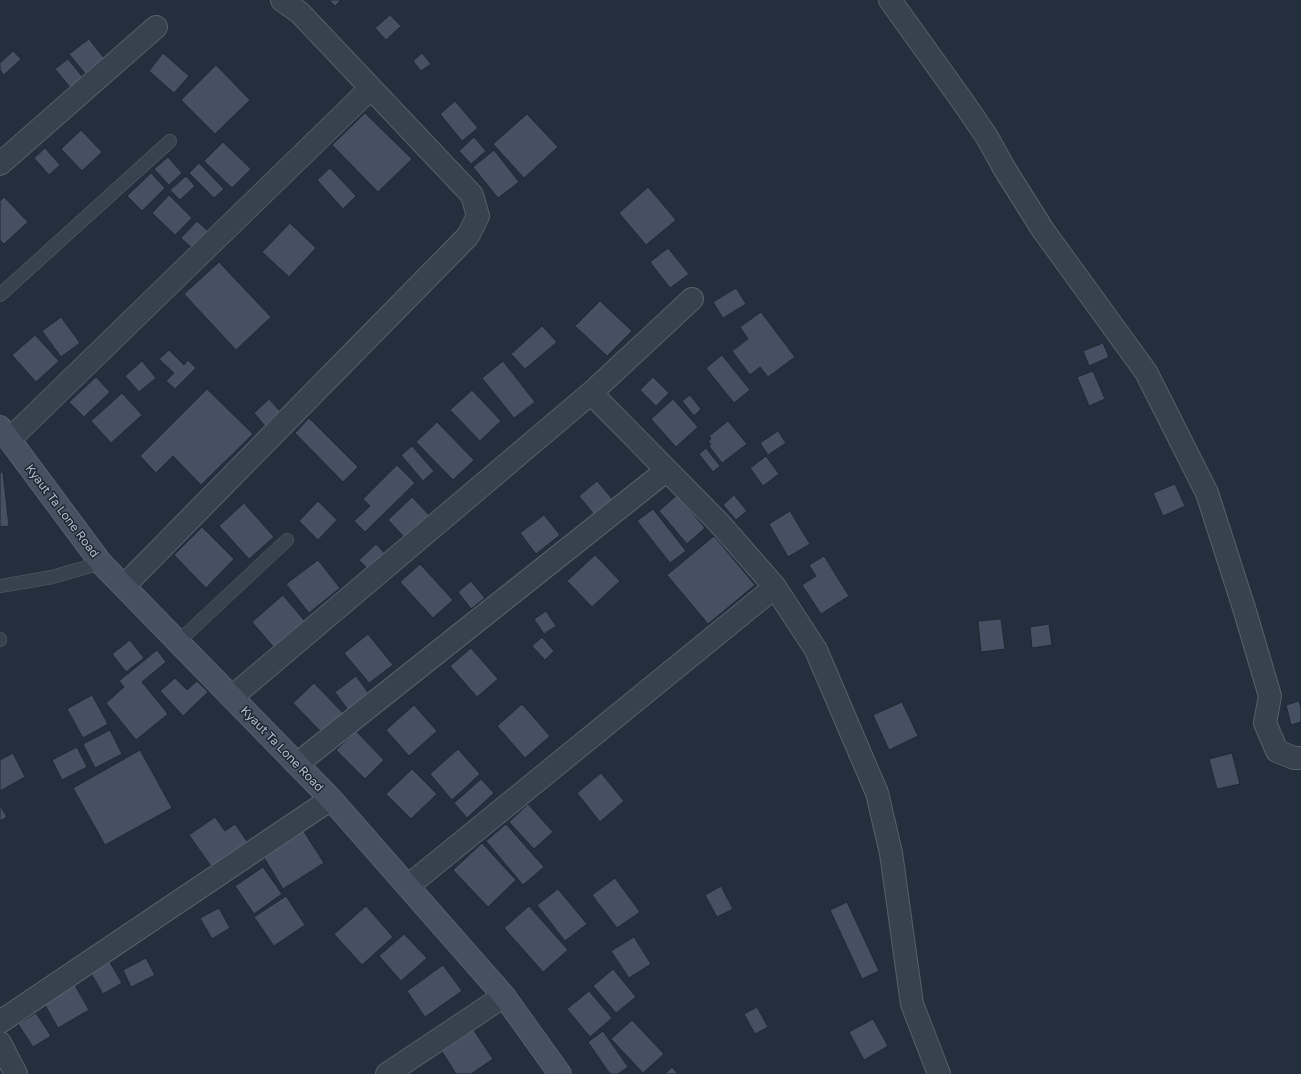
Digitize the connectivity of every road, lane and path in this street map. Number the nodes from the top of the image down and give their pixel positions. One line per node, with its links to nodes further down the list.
1 (282, 0): 4 (street)
2 (890, 0): 19 (street)
3 (156, 27): 6 (street)
4 (371, 88): 10 (street); 15 (street)
5 (170, 141): 7 (lane)
6 (0, 164)
7 (0, 295)
8 (692, 299): 9 (street)
9 (591, 394): 11 (street); 18 (street)
10 (5, 434): 13 (main road, Kyaut Ta Lone Road)
11 (667, 470): 16 (street); 20 (street)
12 (287, 540): 17 (lane)
13 (101, 563): 14 (lane); 15 (main road, Kyaut Ta Lone Road)
14 (0, 586)
15 (124, 586): 17 (main road, Kyaut Ta Lone Road)
16 (775, 587): 22 (street); 29 (street)
17 (178, 642): 18 (main road, Kyaut Ta Lone Road)
18 (232, 697): 20 (main road, Kyaut Ta Lone Road)
19 (1301, 758)
20 (297, 764): 21 (main road, Kyaut Ta Lone Road)
21 (330, 799): 22 (main road, Kyaut Ta Lone Road); 24 (street)
22 (408, 886): 23 (main road, Kyaut Ta Lone Road)
23 (504, 996): 27 (street); 28 (main road, Kyaut Ta Lone Road)
24 (0, 1022)
25 (0, 1043): 26 (street)
26 (16, 1074)
27 (387, 1074)
28 (560, 1074)
29 (939, 1074)

